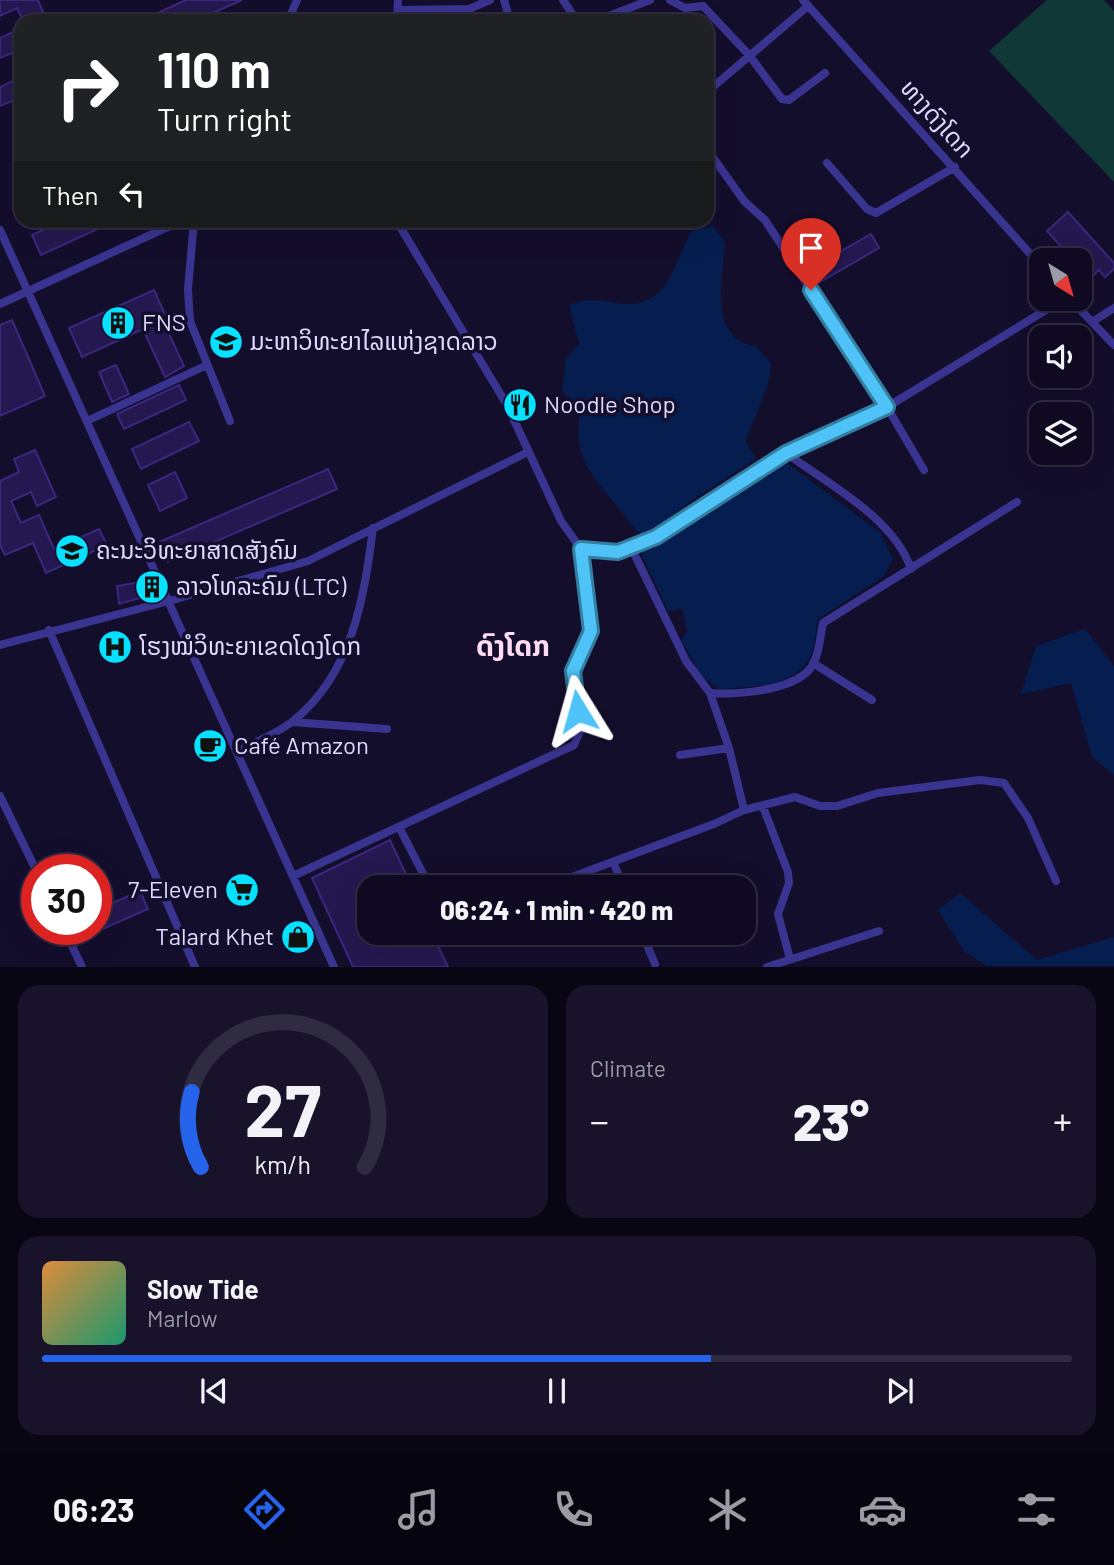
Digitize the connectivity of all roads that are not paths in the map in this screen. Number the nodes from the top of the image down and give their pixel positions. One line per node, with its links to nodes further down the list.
1 (398, 0): 6 (street)
2 (490, 0): 6 (street)
3 (650, 0): 8 (street)
4 (670, 0): 9 (street)
5 (805, 3): 11 (street); 16 (street, ທາງດົງໂດກ)
6 (398, 10): 7 (street)
7 (398, 14)
8 (614, 14)
9 (711, 14)
10 (714, 18): 11 (street)
11 (749, 55): 12 (street); 13 (street)
12 (825, 73)
13 (714, 86)
14 (714, 159): 30 (street)
15 (827, 163): 16 (street)
16 (955, 167): 21 (street, ທາງດົງໂດກ)
17 (166, 228): 22 (street)
18 (193, 228): 29 (street)
19 (401, 228): 33 (street)
20 (0, 230): 22 (street)
21 (1029, 252)
22 (29, 292): 23 (street); 31 (street)
23 (0, 304)
24 (1114, 308): 27 (street)
25 (1043, 312): 30 (street)
26 (1082, 312): 27 (street)
27 (1092, 322): 28 (street)
28 (1114, 345)
29 (207, 365): 31 (street); 32 (street)
30 (887, 407): 34 (street); 35 (street)
31 (86, 421): 41 (street)
32 (230, 421)
33 (528, 452): 37 (street); 39 (street)
34 (786, 453): 38 (street); 40 (street)
35 (924, 470)
36 (1017, 502): 40 (street)
37 (373, 528): 41 (street); 47 (street)
38 (631, 547): 39 (street); 45 (street)
39 (581, 549): 55 (street)
40 (911, 569): 44 (street)
41 (169, 601): 42 (street); 50 (street)
42 (49, 630): 43 (street); 69 (street)
43 (0, 645)
44 (813, 663): 45 (street); 46 (street)
45 (710, 693): 49 (street)
46 (872, 700)
47 (292, 722): 48 (street); 50 (street)
48 (387, 729)
49 (729, 748): 51 (street); 54 (street)
50 (237, 751): 61 (street)
51 (680, 755)
52 (0, 796): 56 (street)
53 (763, 807): 54 (street); 62 (street); 66 (street)
54 (744, 810): 57 (street)
55 (399, 827): 58 (street); 61 (street)
56 (28, 854)
57 (614, 862): 59 (street); 60 (street)
58 (424, 875)
59 (578, 875)
60 (619, 875)
61 (293, 876): 70 (street)
62 (1056, 881)
63 (879, 931): 66 (street)
64 (72, 945): 68 (street)
65 (647, 945): 67 (street)
66 (790, 959): 71 (street)
67 (655, 964)
68 (82, 967)
69 (194, 967)
70 (334, 967)
71 (767, 967)

